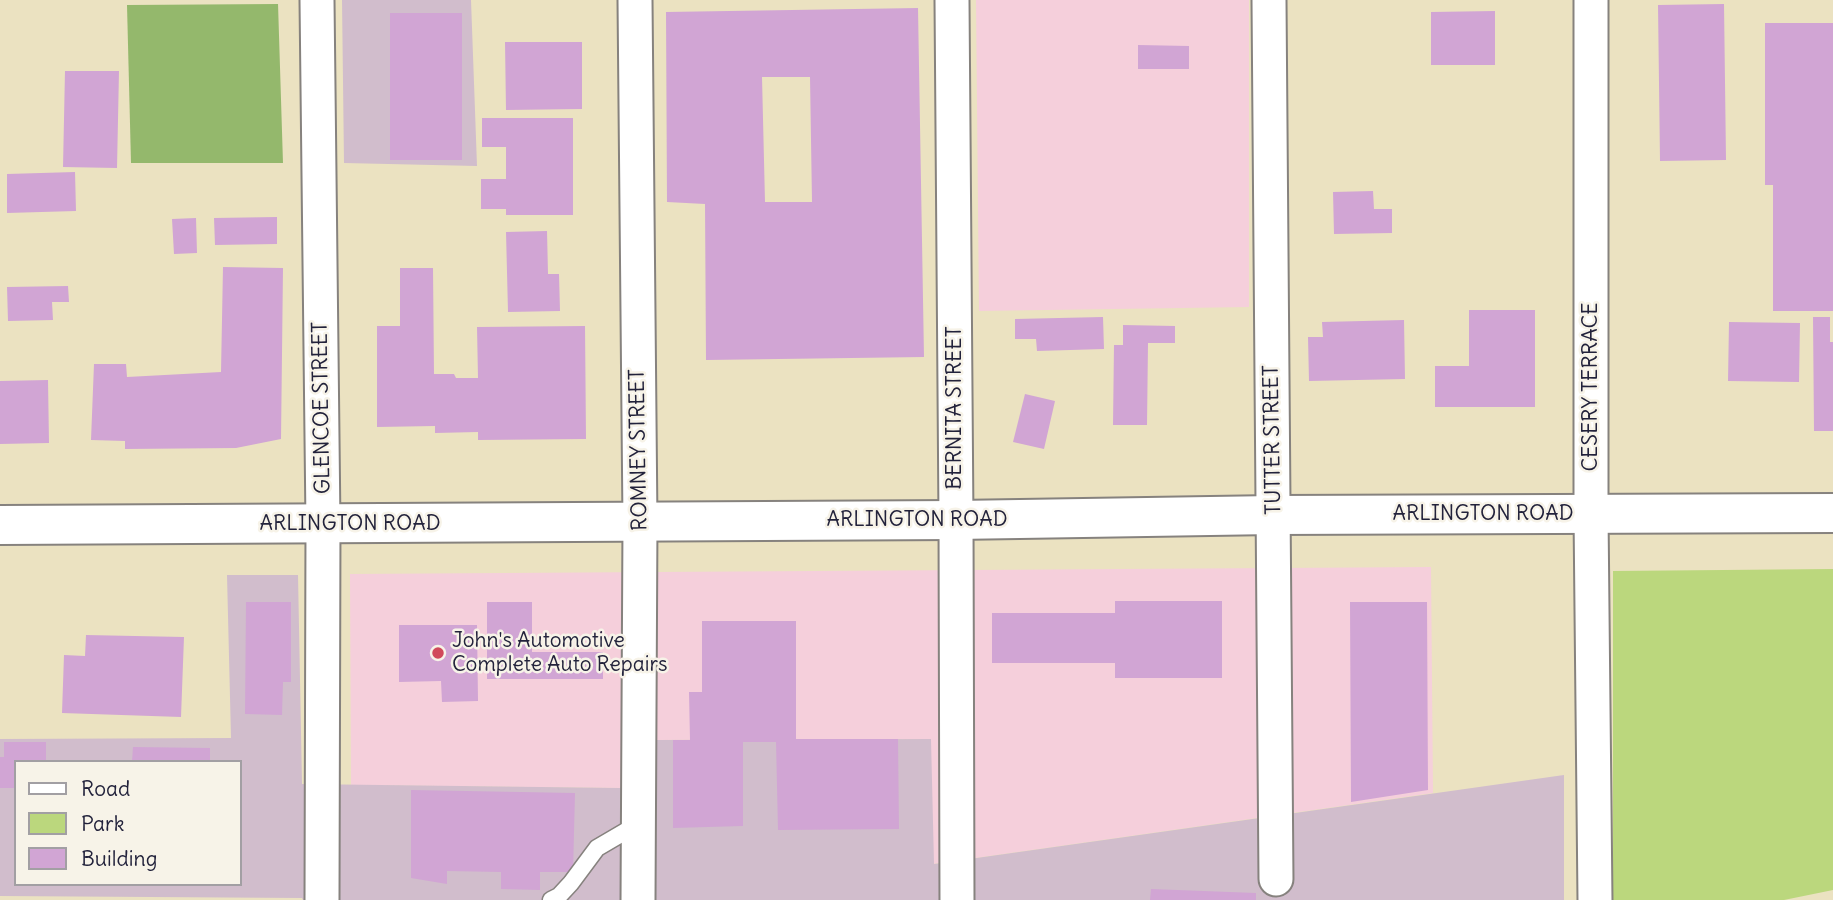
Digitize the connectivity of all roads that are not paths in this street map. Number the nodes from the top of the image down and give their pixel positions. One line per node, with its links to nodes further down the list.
1 (317, 0): 11 (street, GLENCOE STREET)
2 (635, 0): 10 (street, ROMNEY STREET)
3 (952, 0): 9 (street, BERNITA STREET)
4 (1269, 0): 8 (street, TUTTER STREET)
5 (1591, 0): 7 (street, CESERY TERRACE)
6 (1833, 513): 7 (main road, ARLINGTON ROAD)
7 (1591, 514): 8 (main road, ARLINGTON ROAD); 19 (street, CESERY TERRACE)
8 (1274, 515): 9 (main road, ARLINGTON ROAD); 14 (street, TUTTER STREET)
9 (956, 520): 10 (main road, ARLINGTON ROAD); 18 (street, BERNITA STREET)
10 (640, 522): 11 (main road, ARLINGTON ROAD); 13 (street, ROMNEY STREET)
11 (323, 524): 12 (main road, ARLINGTON ROAD); 15 (street, GLENCOE STREET)
12 (0, 525)
13 (638, 824): 16 (lane); 17 (street, ROMNEY STREET)
14 (1276, 879)
15 (322, 900)
16 (551, 900)
17 (638, 900)
18 (957, 900)
19 (1595, 900)

